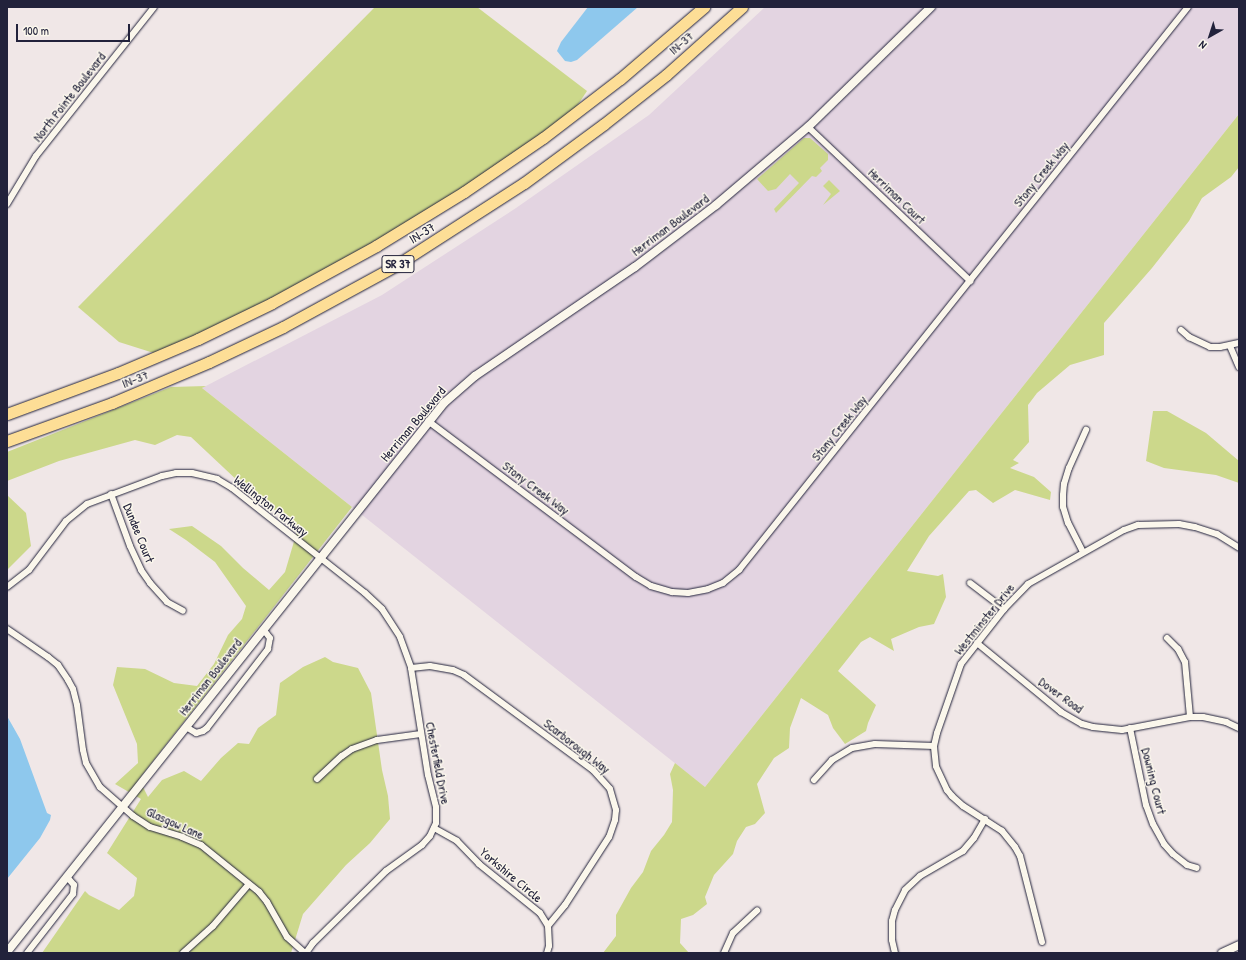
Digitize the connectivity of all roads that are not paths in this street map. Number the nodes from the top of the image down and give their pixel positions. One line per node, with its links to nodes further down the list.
1 (154, 7): 7 (street, North Pointe Boulevard)
2 (704, 7): 13 (highway, IN-37 / SR 37)
3 (742, 7): 16 (highway, IN-37 / SR 37)
4 (931, 7): 6 (street, Herriman Boulevard)
5 (1188, 7): 8 (street, Stony Creek Way)
6 (808, 127): 8 (street, Herriman Court); 14 (street, Herriman Boulevard)
7 (7, 204)
8 (970, 281): 14 (street, Stony Creek Way)
9 (1181, 330): 11 (street)
10 (1239, 343): 11 (street)
11 (1230, 346): 12 (street)
12 (1239, 367)
13 (7, 414)
14 (428, 421): 20 (street, Herriman Boulevard)
15 (1086, 430): 19 (street)
16 (7, 441)
17 (111, 494): 20 (street, Wellington Parkway); 22 (street, Wellington Parkway); 24 (street, Dundee Court)
18 (1239, 548): 19 (street, Westminster Drive)
19 (1083, 552): 23 (street, Westminster Drive)
20 (320, 558): 26 (street, Herriman Boulevard); 29 (street, Chesterfield Drive)
21 (970, 583): 23 (street)
22 (7, 586)
23 (1004, 609): 28 (street, Westminster Drive)
24 (183, 611)
25 (7, 628): 38 (street, Glasgow Lane)
26 (263, 629): 31 (street, Herriman Boulevard); 31 (street)
27 (1167, 638): 30 (street)
28 (977, 643): 32 (street, Dover Road); 35 (street, Westminster Drive)
29 (411, 668): 34 (street, Chesterfield Drive); 45 (street, Scarborough Way)
30 (1190, 717): 32 (street, Dover Road); 33 (street, Dover Road)
31 (186, 727): 38 (street, Herriman Boulevard)
32 (1130, 728): 41 (street, Downing Court)
33 (1239, 728)
34 (421, 734): 36 (street); 40 (street, Chesterfield Drive)
35 (934, 746): 37 (street); 39 (street, Westminster Drive)
36 (317, 779)
37 (814, 780)
38 (123, 807): 42 (street, Herriman Boulevard); 43 (street, Glasgow Lane)
39 (985, 818): 46 (street, Westminster Drive); 54 (street)
40 (434, 828): 45 (street, Yorkshire Circle); 51 (street, Chesterfield Drive)
41 (1197, 868)
42 (67, 877): 48 (street, Herriman Boulevard); 49 (street)
43 (249, 884): 50 (street); 51 (street, Glasgow Lane)
44 (757, 911): 53 (street)
45 (548, 926): 52 (street)
46 (1042, 942)
47 (1239, 945): 55 (street)
48 (7, 952)
49 (27, 953)
50 (183, 953)
51 (305, 953)
52 (547, 953)
53 (724, 953)
54 (895, 953)
55 (1222, 953)

